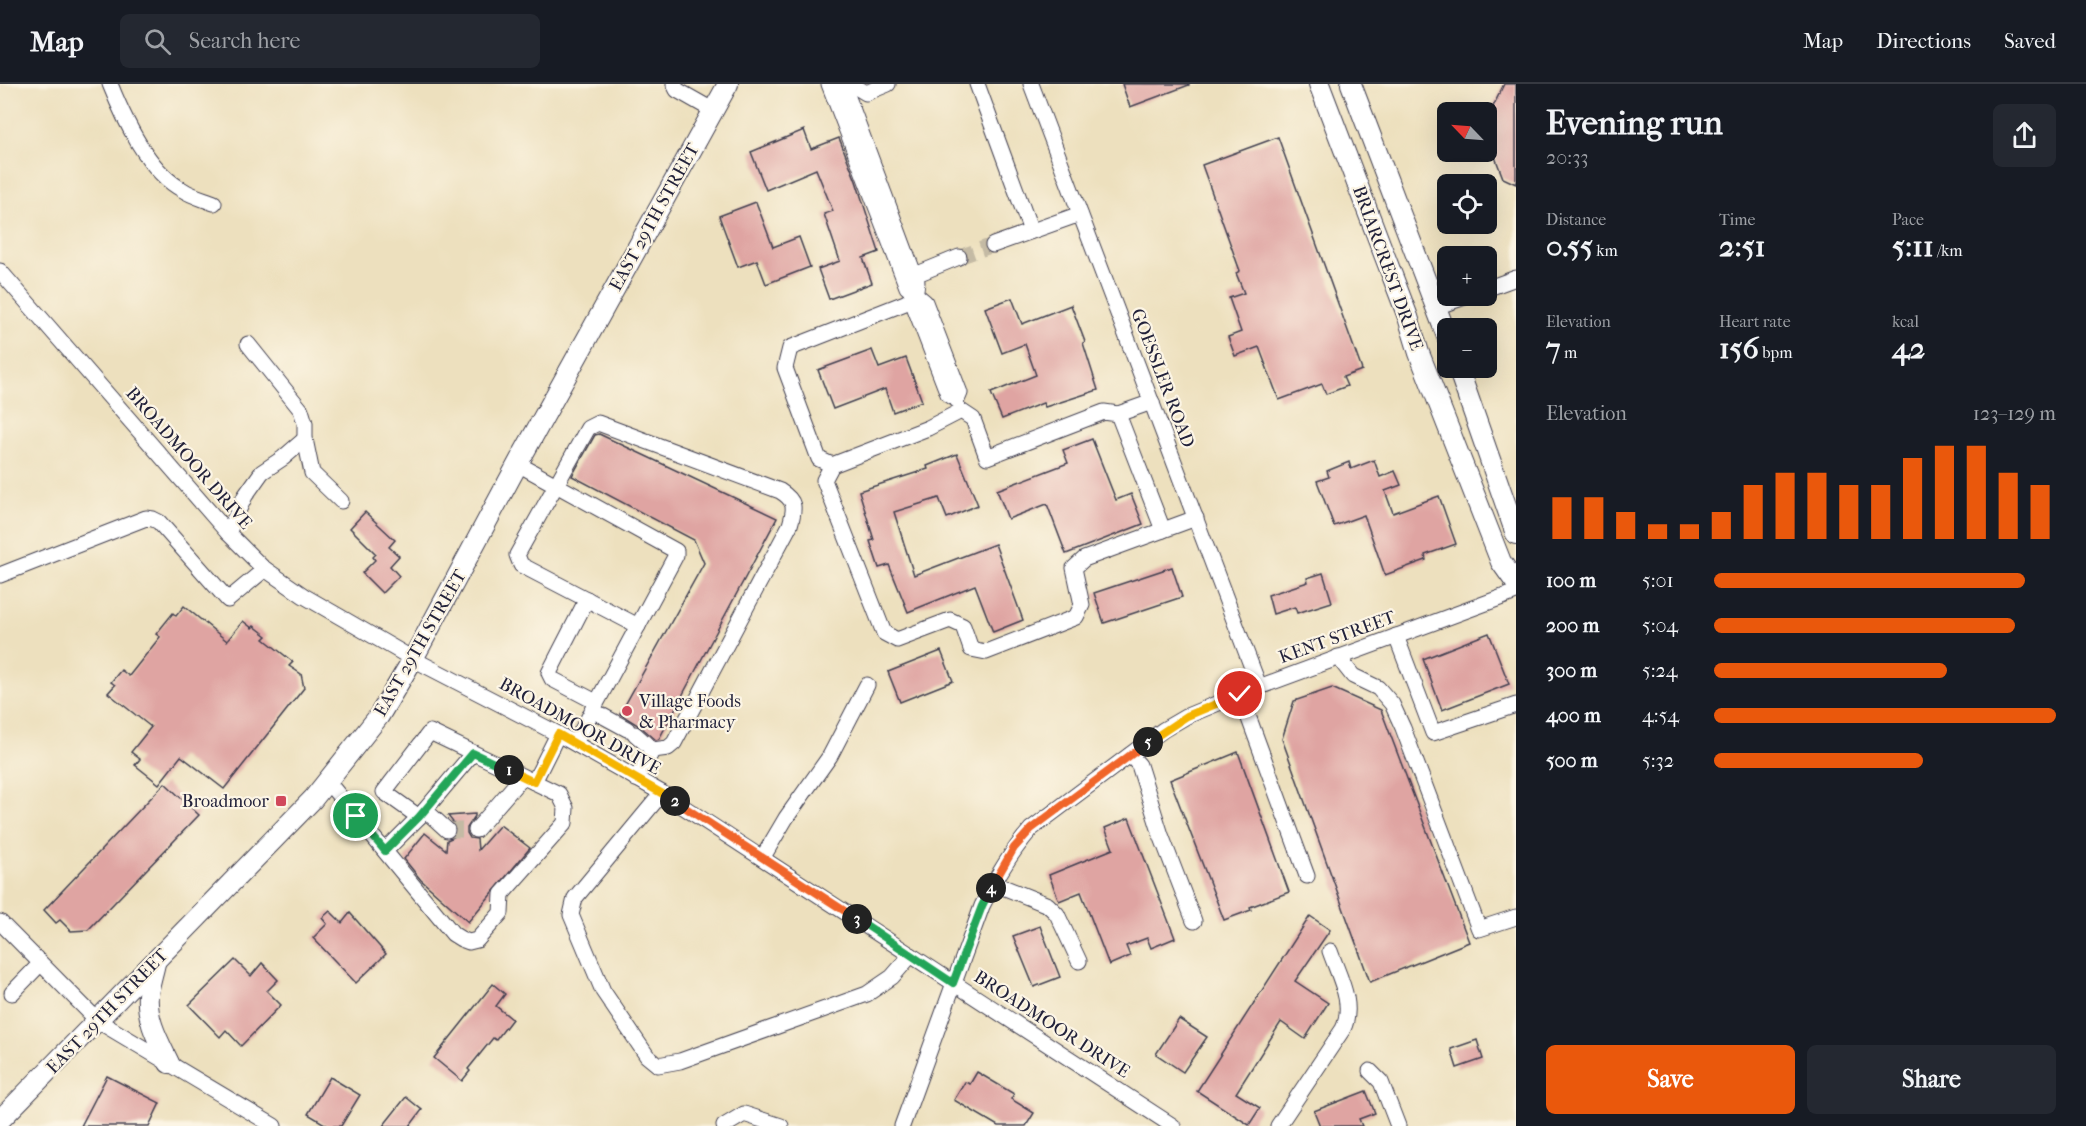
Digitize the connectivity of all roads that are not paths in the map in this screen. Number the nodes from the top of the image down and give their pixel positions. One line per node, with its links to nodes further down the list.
1 (110, 84): 13 (street)
2 (728, 84): 12 (main road, EAST 29TH STREET)
3 (829, 84): 22 (street)
4 (843, 84): 19 (street)
5 (851, 84): 6 (street)
6 (888, 84)
7 (977, 84): 15 (street)
8 (1031, 84): 14 (street, GOESSLER ROAD)
9 (1319, 84): 42 (main road, BRIARCREST DRIVE)
10 (1351, 84): 24 (main road, BRIARCREST DRIVE)
11 (677, 86): 12 (street)
12 (714, 111): 32 (main road, EAST 29TH STREET)
13 (214, 203)
14 (1080, 214): 15 (street); 28 (street, GOESSLER ROAD)
15 (1031, 231): 16 (street)
16 (993, 245)
17 (959, 257): 19 (street)
18 (0, 271): 38 (street, BROADMOOR DRIVE)
19 (915, 275): 22 (street)
20 (1516, 278): 21 (street)
21 (1497, 285)
22 (916, 296): 29 (street); 33 (street)
23 (1439, 306): 24 (street)
24 (1436, 307): 25 (main road, BRIARCREST DRIVE)
25 (1440, 318)
26 (248, 344): 31 (street)
27 (1461, 378): 39 (main road)
28 (1152, 402): 30 (street); 36 (street, GOESSLER ROAD)
29 (959, 406): 30 (street); 33 (street)
30 (1118, 414): 37 (street)
31 (305, 439): 35 (street); 38 (street)
32 (518, 464): 34 (street); 48 (main road, EAST 29TH STREET)
33 (832, 465): 37 (street)
34 (555, 485): 44 (street); 45 (street); 58 (street)
35 (341, 501)
36 (1196, 518): 37 (street); 50 (street, GOESSLER ROAD)
37 (1163, 530)
38 (228, 533): 40 (street, BROADMOOR DRIVE)
39 (1516, 534)
40 (265, 569): 41 (street); 48 (street, BROADMOOR DRIVE)
41 (0, 575)
42 (1516, 583)
43 (1516, 592): 46 (street, KENT STREET)
44 (587, 599): 45 (street); 53 (street)
45 (638, 626): 53 (street)
46 (1396, 636): 47 (street, KENT STREET); 54 (street)
47 (1338, 657): 50 (street, KENT STREET); 57 (street)
48 (413, 659): 55 (street, BROADMOOR DRIVE); 63 (main road, EAST 29TH STREET)
49 (867, 685): 69 (street)
50 (1259, 686): 51 (street, KENT STREET)
51 (1240, 694): 60 (street, KENT STREET); 70 (street)
52 (1516, 705): 54 (street)
53 (594, 706): 56 (street); 58 (street)
54 (1433, 733): 57 (street)
55 (558, 734): 56 (street, BROADMOOR DRIVE); 62 (street)
56 (575, 743): 61 (street, BROADMOOR DRIVE)
57 (1409, 744): 72 (street)
58 (652, 750): 61 (street)
59 (473, 753): 62 (street); 65 (street); 65 (street)
60 (1130, 755): 71 (street, KENT STREET); 73 (street)
61 (636, 779): 64 (street, BROADMOOR DRIVE)
62 (528, 780): 67 (street); 68 (street)
63 (327, 781): 68 (street); 78 (main road, EAST 29TH STREET)
64 (662, 793): 69 (street, BROADMOOR DRIVE); 76 (street)
65 (422, 813): 66 (street); 68 (street)
66 (447, 830)
67 (476, 830)
68 (385, 851)
69 (763, 857): 76 (street, BROADMOOR DRIVE)
70 (1307, 876)
71 (993, 883): 77 (street); 80 (street, KENT STREET)
72 (1516, 917)
73 (1194, 921)
74 (0, 922): 79 (street)
75 (1330, 951): 91 (street)
76 (911, 955): 80 (street, BROADMOOR DRIVE)
77 (1079, 961)
78 (155, 962): 82 (main road, EAST 29TH STREET); 83 (main road)
79 (40, 964): 81 (street); 82 (street)
80 (953, 983): 89 (street, KENT STREET); 90 (street, BROADMOOR DRIVE)
81 (12, 993)
82 (98, 1021): 83 (street); 85 (main road, EAST 29TH STREET)
83 (169, 1063): 86 (street)
84 (1370, 1071): 92 (street)
85 (0, 1120)
86 (274, 1126)
87 (724, 1126): 88 (street)
88 (781, 1126)
89 (902, 1126)
90 (1173, 1126)
91 (1278, 1126)
92 (1398, 1126)

